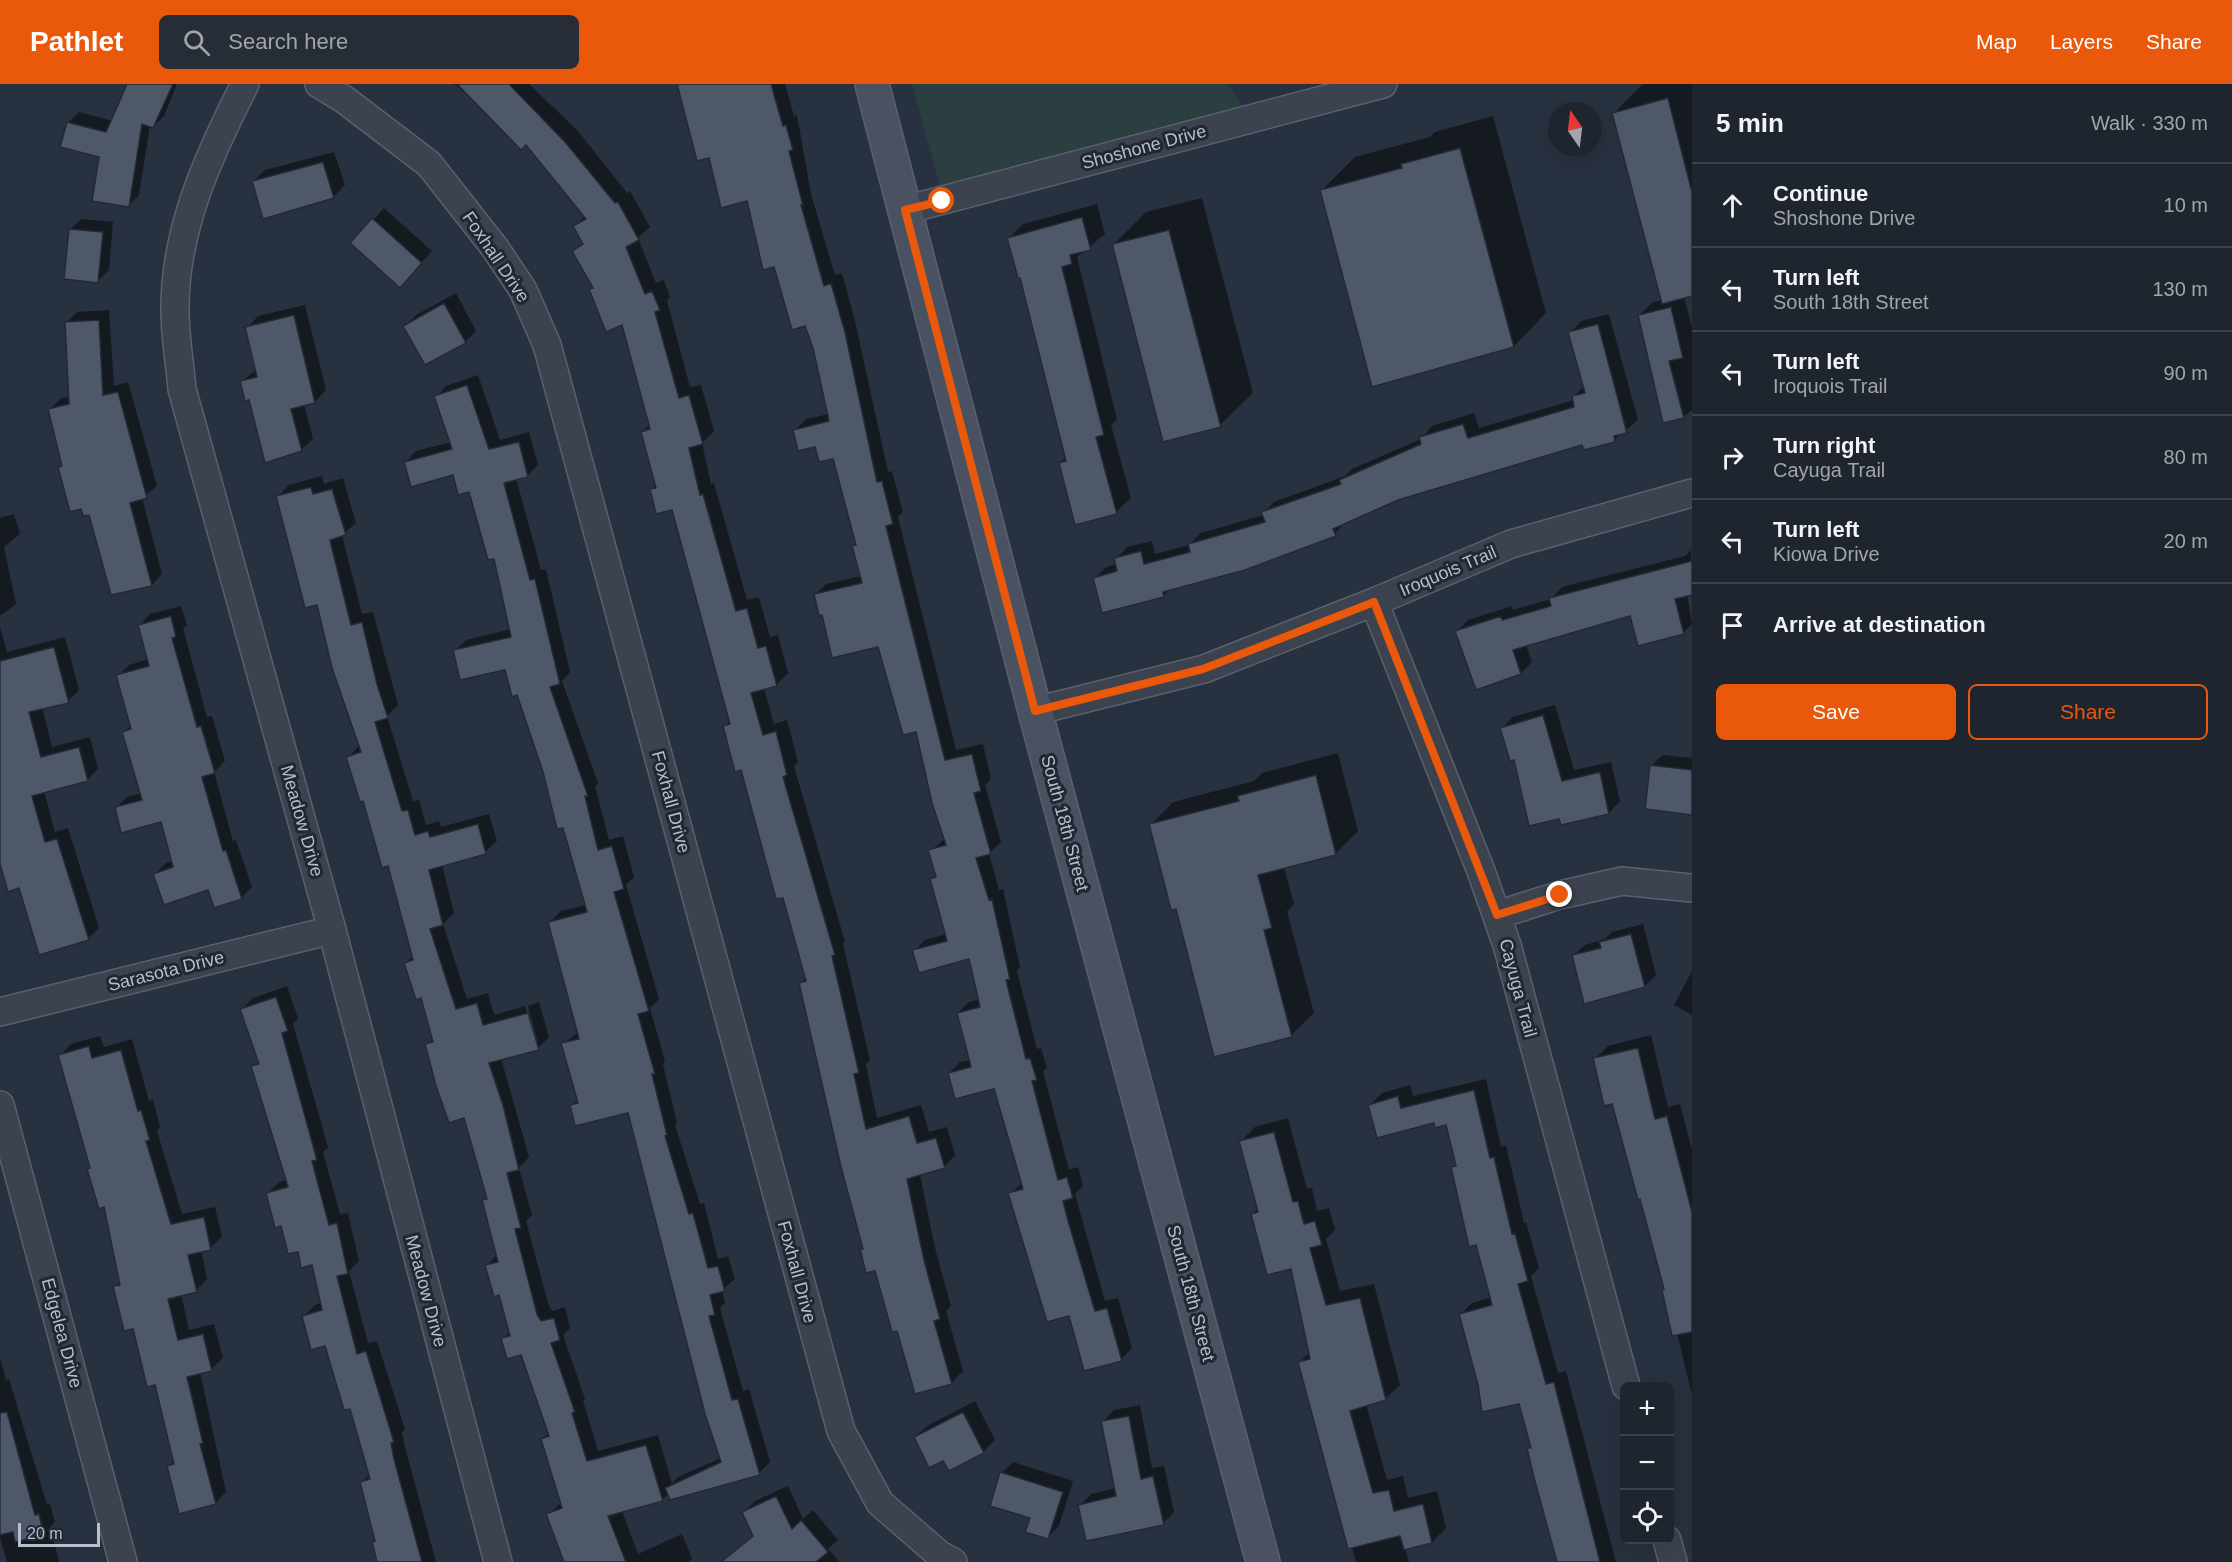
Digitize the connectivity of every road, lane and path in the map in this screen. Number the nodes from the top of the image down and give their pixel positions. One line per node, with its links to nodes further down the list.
1 (245, 84): 11 (street, Meadow Drive)
2 (318, 84): 18 (street, Foxhall Drive)
3 (872, 84): 5 (main road, South 18th Street)
4 (1383, 84): 5 (street, Shoshone Drive)
5 (905, 210): 8 (main road, South 18th Street)
6 (1692, 493): 7 (street, Iroquois Trail)
7 (1374, 602): 8 (street, Iroquois Trail); 10 (street, Cayuga Trail)
8 (1035, 711): 19 (main road, South 18th Street)
9 (1692, 888): 10 (street)
10 (1497, 915): 14 (street, Cayuga Trail)
11 (332, 930): 12 (street, Sarasota Drive); 17 (street, Meadow Drive)
12 (0, 1012)
13 (0, 1105): 16 (street, Edgelea Drive)
14 (1625, 1382)
15 (1667, 1544): 20 (street)
16 (123, 1562)
17 (498, 1562)
18 (953, 1562)
19 (1263, 1562)
20 (1672, 1562)

